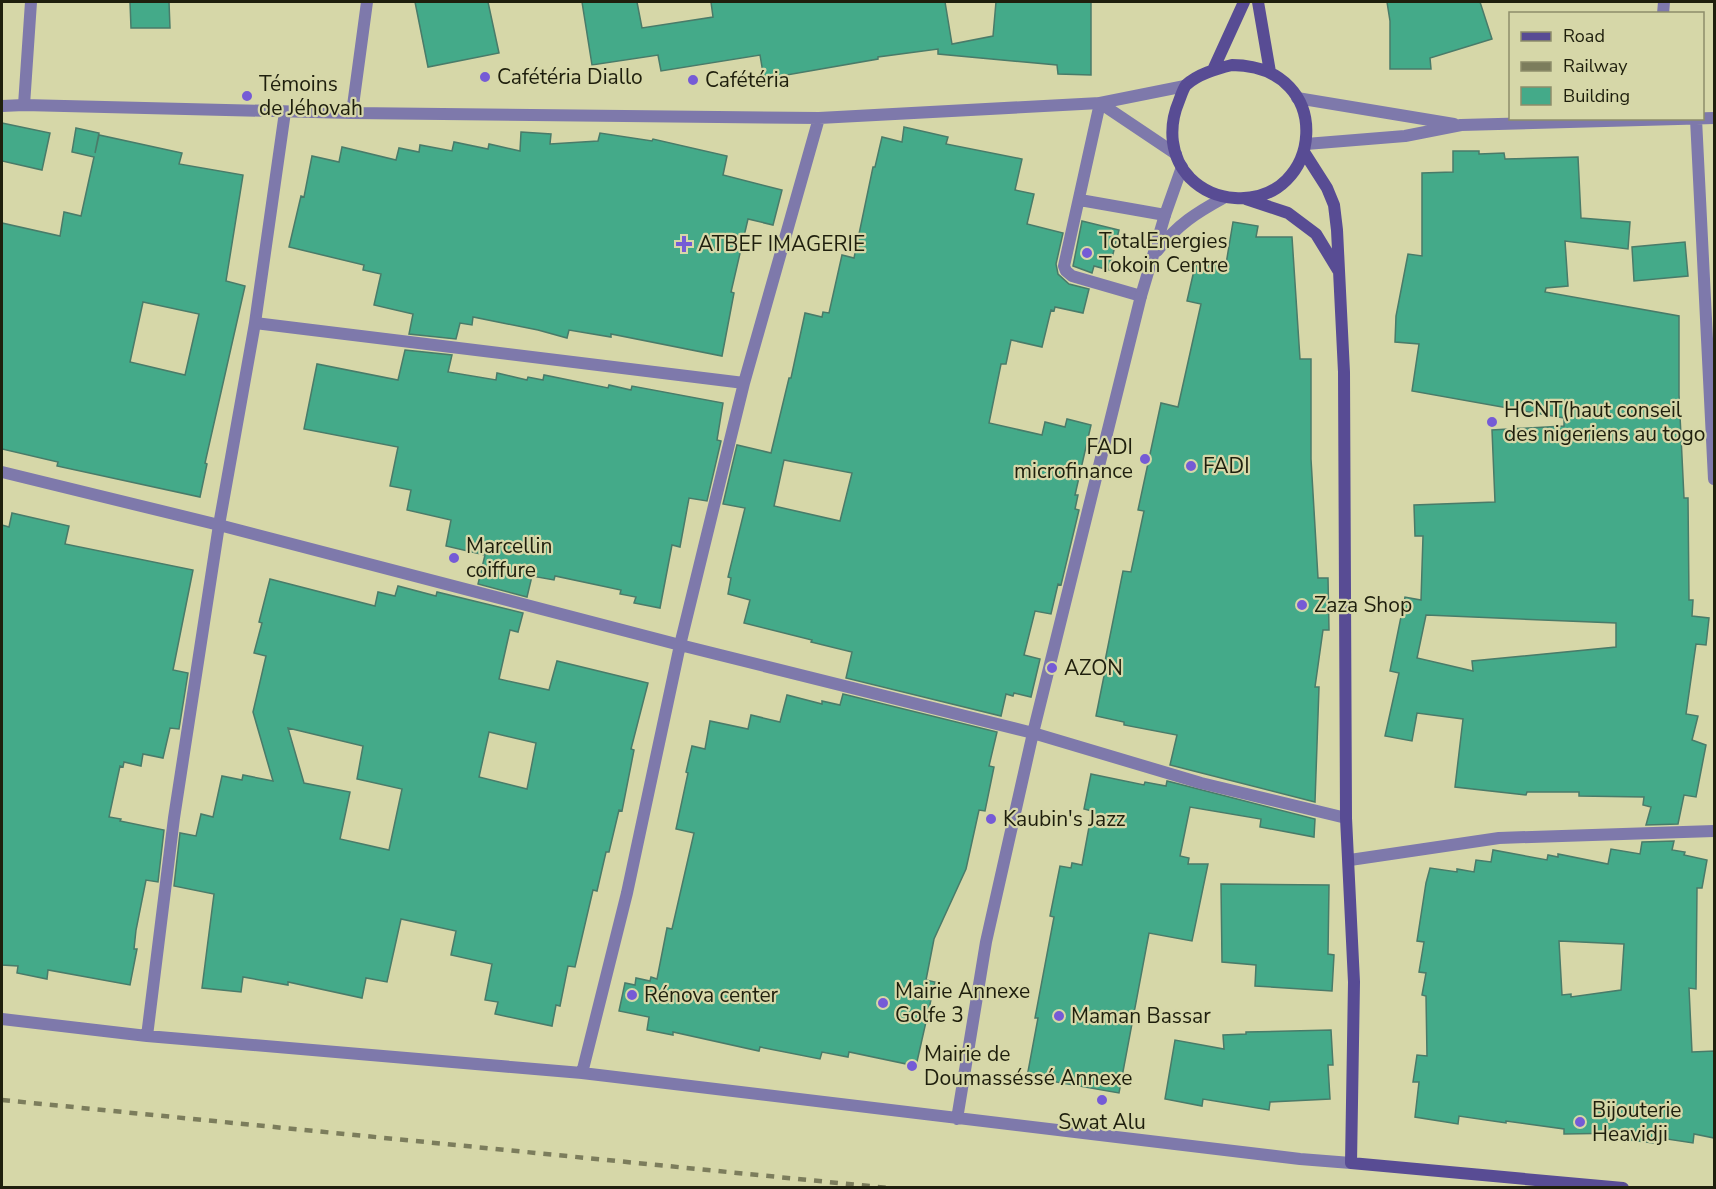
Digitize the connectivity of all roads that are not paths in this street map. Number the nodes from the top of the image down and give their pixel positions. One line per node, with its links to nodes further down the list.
1 (31, 2): 10 (street)
2 (367, 2): 13 (street)
3 (1244, 2): 5 (main road)
4 (1258, 2): 6 (main road)
5 (1213, 69): 6 (main road); 7 (main road)
6 (1270, 72): 8 (main road)
7 (1185, 86): 9 (street); 19 (main road)
8 (1297, 98): 17 (street); 18 (main road)
9 (1100, 103): 14 (street); 19 (street); 23 (street)
10 (24, 105): 11 (street); 12 (street)
11 (2, 106)
12 (285, 112): 13 (street); 28 (street)
13 (352, 113): 14 (street)
14 (819, 118): 29 (street)
15 (1662, 120): 17 (street)
16 (1696, 120): 31 (street)
17 (1461, 125): 18 (street)
18 (1305, 148): 22 (main road); 26 (main road)
19 (1176, 154): 20 (main road)
20 (1182, 167): 21 (main road); 24 (street)
21 (1225, 197): 22 (main road); 25 (street)
22 (1245, 199): 26 (main road)
23 (1080, 200): 24 (street); 27 (street)
24 (1165, 215): 25 (street)
25 (1153, 256): 27 (street)
26 (1338, 271): 35 (main road)
27 (1141, 296): 34 (street)
28 (255, 323): 29 (street); 32 (street)
29 (744, 383): 33 (street)
30 (2, 472): 32 (street)
31 (1714, 479)
32 (219, 525): 33 (street); 39 (street)
33 (680, 645): 34 (street); 40 (street)
34 (1033, 733): 35 (street); 41 (street)
35 (1346, 818): 37 (main road)
36 (1714, 831): 37 (street)
37 (1350, 861): 42 (main road)
38 (2, 1019): 39 (street)
39 (147, 1036): 40 (street)
40 (582, 1073): 41 (street)
41 (957, 1119): 42 (street)
42 (1351, 1163): 43 (main road)
43 (1623, 1188)

